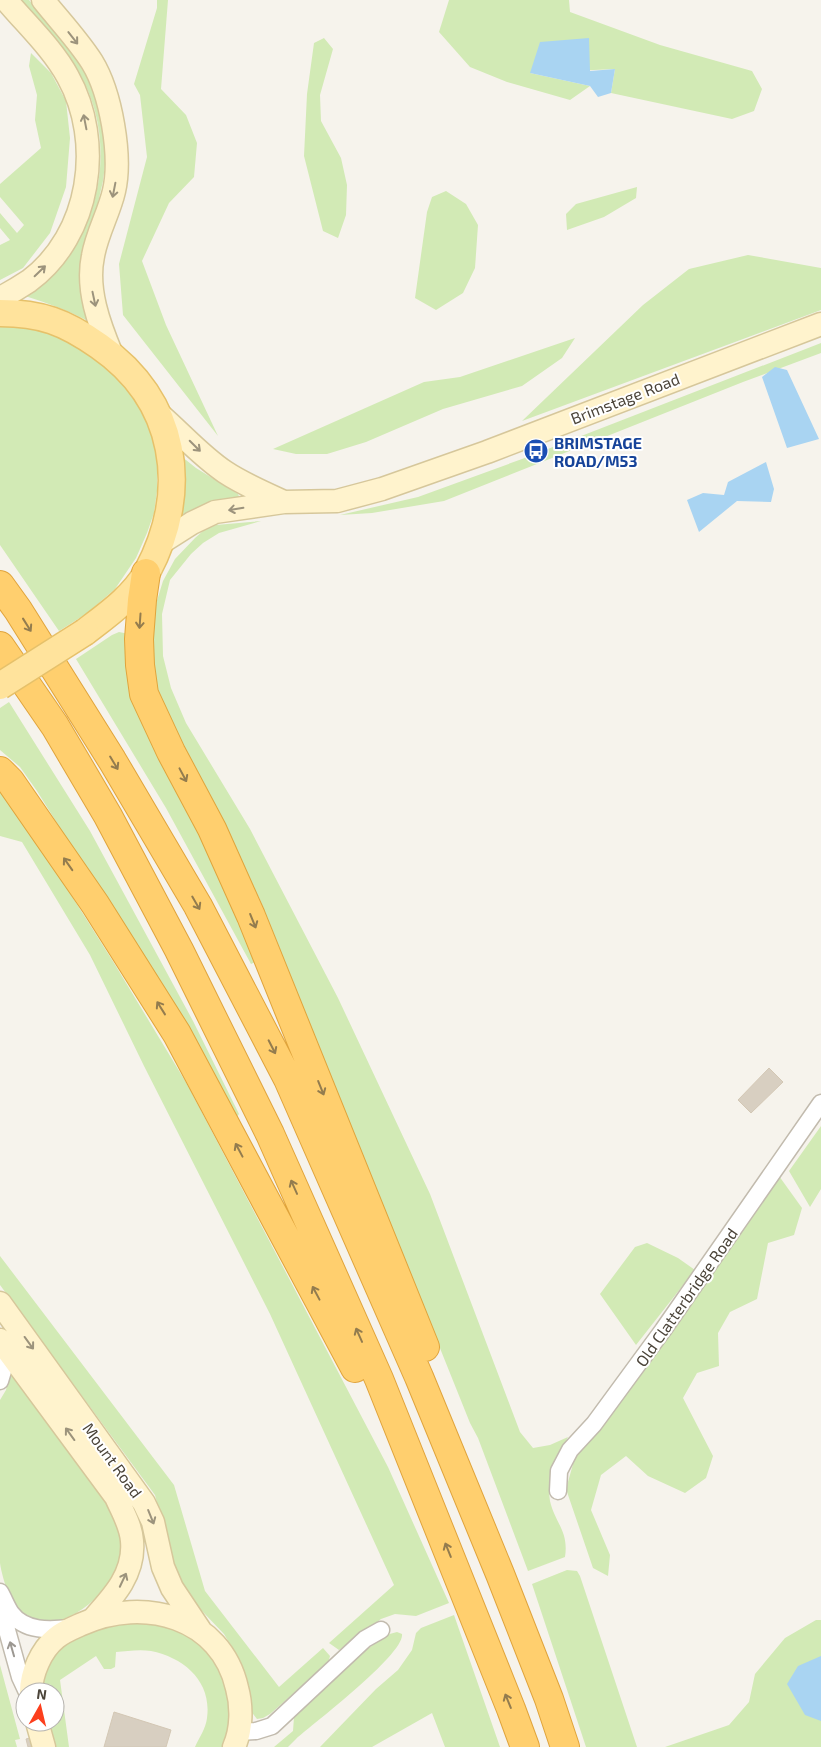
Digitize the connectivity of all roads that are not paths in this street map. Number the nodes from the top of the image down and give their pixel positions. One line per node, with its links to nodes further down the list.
1 (6, 0): 3 (main road, one-way to 1)
2 (43, 0): 6 (main road, one-way to 6)
3 (0, 298)
4 (0, 313): 6 (main road)
5 (821, 324): 8 (main road, Brimstage Road)
6 (112, 354): 7 (main road)
7 (159, 414): 8 (main road, Brimstage Road, one-way to 8); 9 (main road)
8 (284, 502): 9 (main road, Brimstage Road, one-way to 9)
9 (159, 544): 10 (main road)
10 (146, 573): 13 (main road, bridge); 22 (highway, one-way to 22)
11 (0, 585): 22 (highway, one-way to 22)
12 (0, 646): 21 (highway, one-way to 12)
13 (0, 686)
14 (0, 771): 21 (highway, one-way to 14)
15 (821, 1103): 20 (street, Old Clatterbridge Road)
16 (0, 1303): 27 (main road, Mount Road, one-way to 27)
17 (0, 1340): 25 (main road, Mount Road, one-way to 17)
18 (0, 1355): 19 (street)
19 (0, 1381)
20 (558, 1491)
21 (437, 1522): 34 (highway, one-way to 21)
22 (500, 1574): 35 (highway)
23 (0, 1592): 26 (street)
24 (0, 1605): 29 (street, one-way to 24)
25 (94, 1618): 26 (main road); 27 (main road)
26 (73, 1628): 30 (main road)
27 (200, 1630): 32 (main road)
28 (381, 1630): 32 (street)
29 (22, 1682)
30 (33, 1682)
31 (40, 1732): 33 (main road)
32 (236, 1740)
33 (44, 1747)
34 (525, 1747)
35 (565, 1747)

